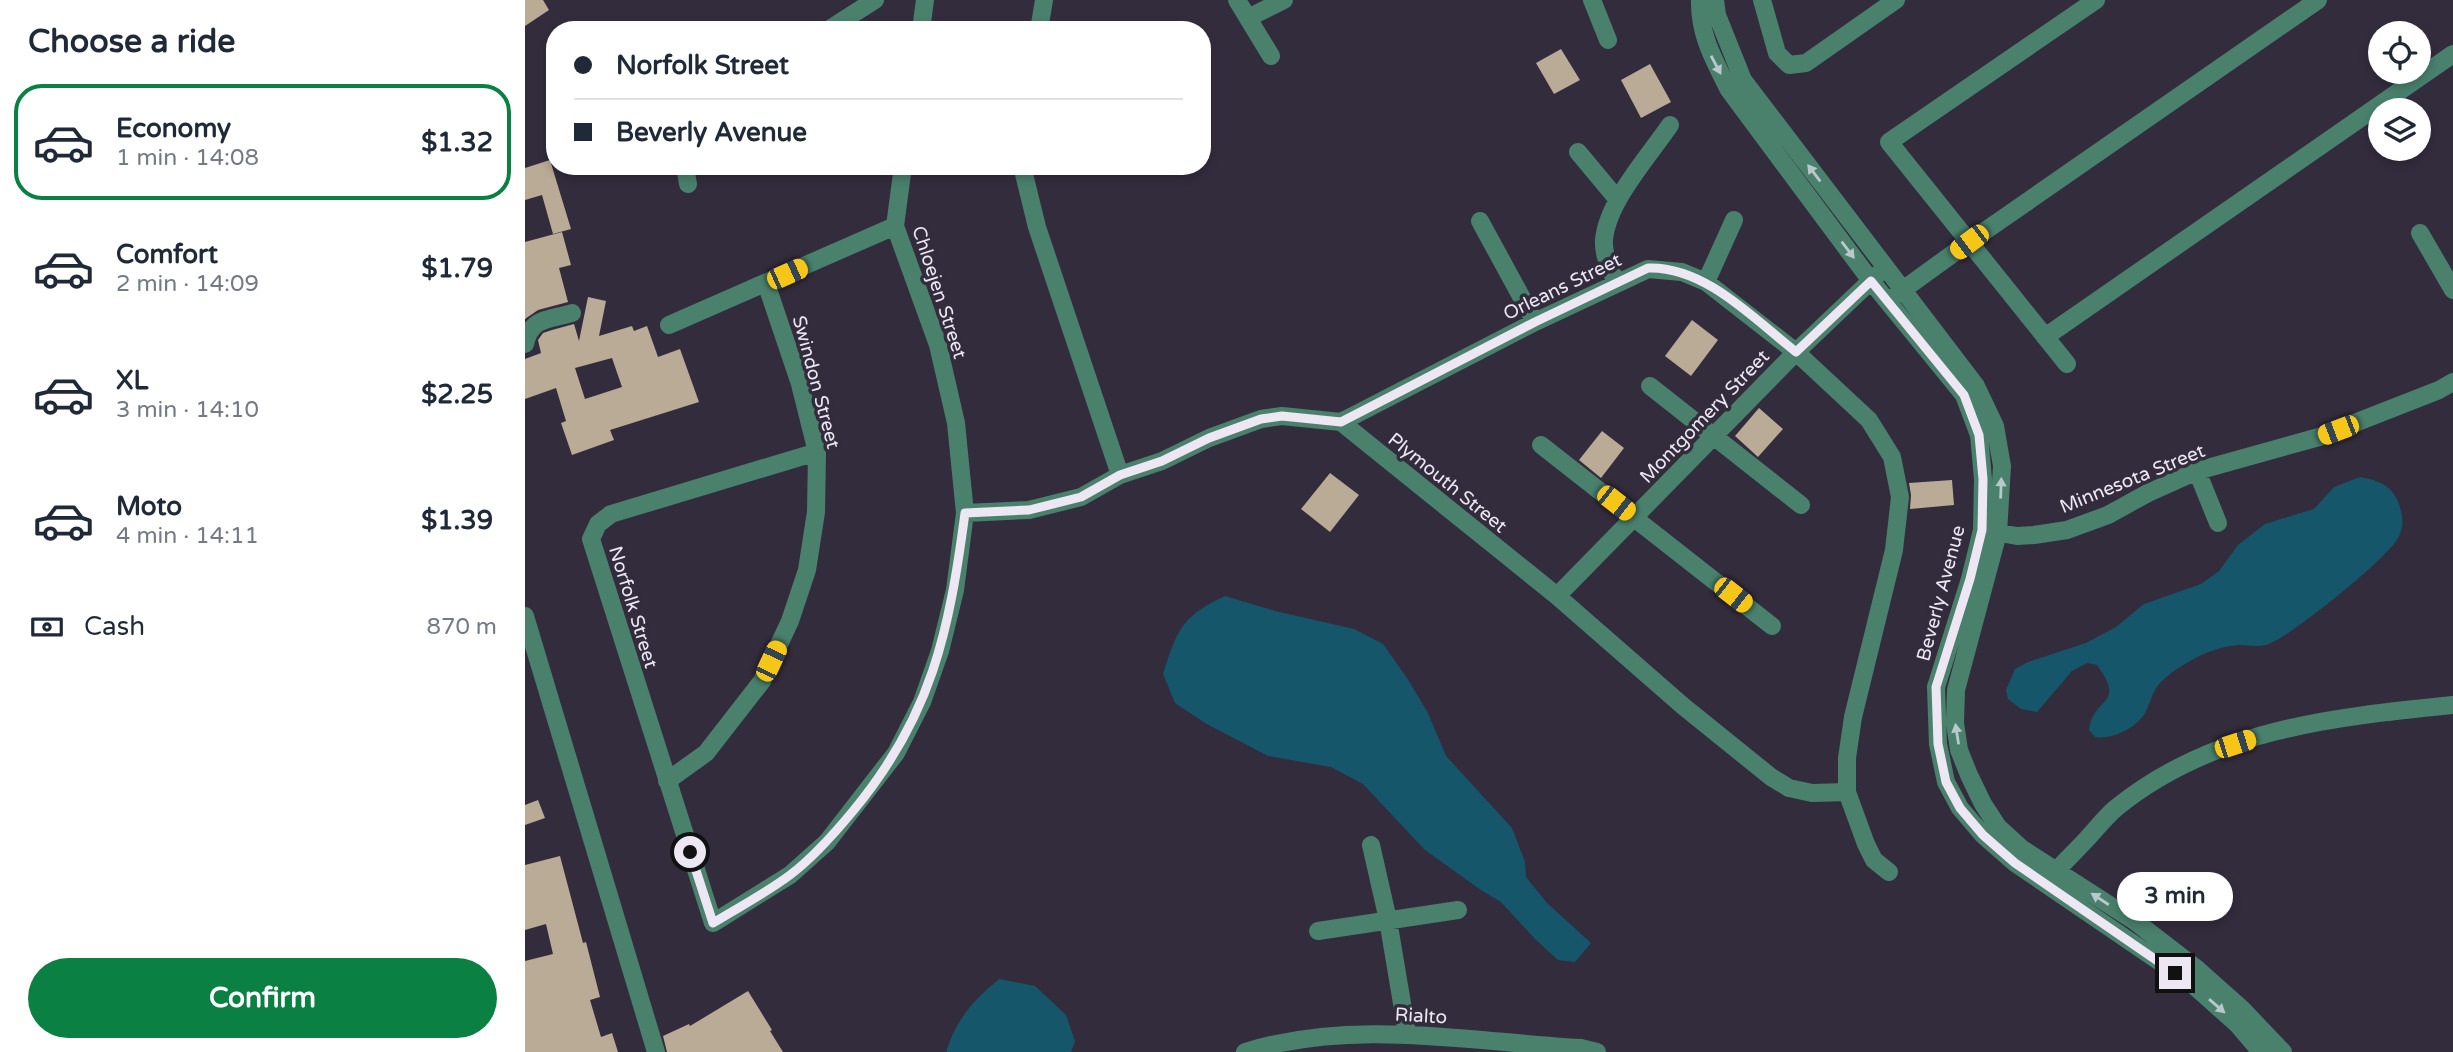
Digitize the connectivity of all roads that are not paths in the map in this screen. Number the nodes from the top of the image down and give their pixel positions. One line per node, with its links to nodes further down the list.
1 (875, 0): 14 (street)
2 (925, 0): 15 (street)
3 (1044, 0): 16 (street)
4 (1237, 0): 13 (street)
5 (1284, 0): 13 (street)
6 (1593, 0): 17 (street)
7 (1700, 0): 31 (street, Beverly Avenue, one-way to 31)
8 (1715, 0): 30 (street, Beverly Avenue, one-way to 8)
9 (1762, 0): 12 (street)
10 (2096, 0): 29 (street)
11 (2318, 0): 29 (street)
12 (1891, 1)
13 (1248, 18): 19 (street)
14 (842, 21)
15 (922, 21)
16 (1040, 21)
17 (1608, 40)
18 (2453, 54): 41 (street)
19 (1271, 56)
20 (1671, 125): 24 (street)
21 (1578, 152): 24 (street)
22 (902, 175): 27 (street, Chloejen Street)
23 (1024, 175): 52 (street)
24 (1618, 200): 32 (street)
25 (1734, 220): 33 (street)
26 (1480, 221): 39 (street)
27 (895, 226): 34 (street); 54 (street, Chloejen Street)
28 (2420, 233): 36 (street)
29 (1969, 242): 35 (street); 41 (street)
30 (1885, 268): 31 (street, Montgomery Street); 35 (street, Beverly Avenue)
31 (1871, 281): 37 (street, Beverly Avenue); 43 (street, Montgomery Street)
32 (1616, 282): 33 (street, Orleans Street); 39 (street, Orleans Street)
33 (1706, 282): 43 (street, Orleans Street)
34 (766, 283): 40 (street); 50 (street, Swindon Street)
35 (1903, 290): 37 (street); 57 (street, Beverly Avenue, one-way to 35)
36 (2453, 290)
37 (1887, 301): 57 (street, Beverly Avenue)
38 (572, 313): 42 (street)
39 (1535, 322): 47 (street, Orleans Street)
40 (669, 325)
41 (2045, 337): 44 (street)
42 (525, 344)
43 (1796, 352): 48 (street, Montgomery Street); 63 (street, Orleans Street)
44 (2067, 364)
45 (2453, 382): 51 (street, Minnesota Street)
46 (1650, 386): 48 (street)
47 (1341, 422): 52 (street); 58 (street, Plymouth Street)
48 (1714, 435): 53 (street); 55 (street, Montgomery Street)
49 (1541, 445): 55 (street)
50 (817, 452): 62 (street, Swindon Street); 62 (street, Norfolk Street)
51 (2197, 471): 56 (street); 57 (street, Minnesota Street)
52 (1120, 475): 54 (street)
53 (1801, 505)
54 (965, 513): 69 (street, Chloejen Street)
55 (1635, 517): 58 (street, Montgomery Street); 60 (street)
56 (2218, 523)
57 (1990, 531): 66 (street, Beverly Avenue)
58 (1557, 596): 63 (street, Plymouth Street)
59 (525, 616): 72 (street)
60 (1772, 626)
61 (2453, 705): 66 (street)
62 (667, 781): 69 (street, Norfolk Street)
63 (1847, 792): 65 (street)
64 (1371, 845): 68 (street)
65 (1889, 872)
66 (2051, 877): 75 (street, Beverly Avenue, one-way to 75); 76 (street, Beverly Avenue, one-way to 66)
67 (1458, 910): 68 (street)
68 (1388, 919): 70 (street); 71 (street)
69 (713, 923)
70 (1318, 931)
71 (1407, 1033): 73 (street, Rialto); 74 (street, Rialto)
72 (656, 1052)
73 (1245, 1052)
74 (1597, 1052)
75 (2261, 1052)
76 (2283, 1052)

